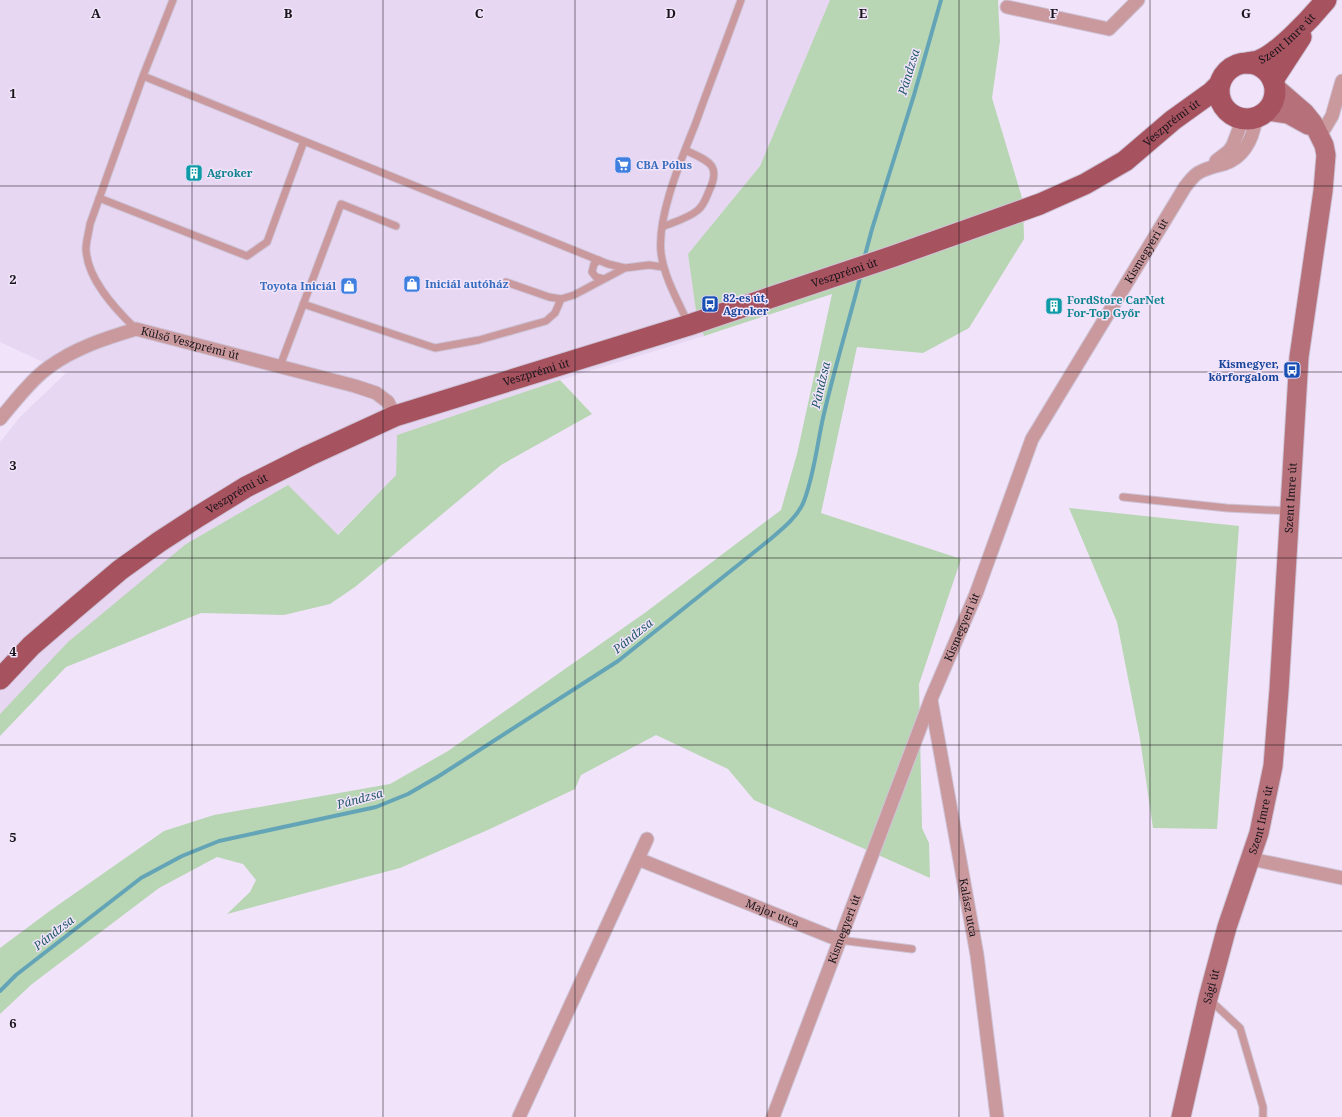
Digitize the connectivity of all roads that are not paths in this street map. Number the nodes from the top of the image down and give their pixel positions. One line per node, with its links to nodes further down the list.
1 (173, 0): 7 (lane)
2 (741, 0): 14 (lane)
3 (1134, 2): 5 (street)
4 (1323, 3): 6 (main road, Szent Imre út); 9 (main road, Szent Imre út)
5 (1007, 7)
6 (1248, 63): 9 (main road); 10 (main road)
7 (144, 76): 13 (lane); 17 (lane)
8 (1342, 81): 12 (street)
9 (1274, 83): 11 (main road); 12 (main road, Szent Imre út)
10 (1219, 85): 11 (main road); 15 (main road, Veszprémi út)
11 (1247, 115): 12 (main road); 15 (main road, Veszprémi út); 16 (street, Kismegyeri út); 16 (street, Kismegyeri út)
12 (1320, 136): 33 (main road, Szent Imre út)
13 (304, 141): 17 (lane); 20 (lane)
14 (685, 150): 19 (lane); 19 (lane)
15 (1125, 160): 27 (main road, Veszprémi út)
16 (1208, 168): 35 (street, Kismegyeri út)
17 (99, 198): 28 (lane)
18 (396, 226): 26 (lane)
19 (662, 227): 21 (lane)
20 (599, 260): 22 (lane); 23 (lane)
21 (663, 267): 22 (lane); 27 (lane)
22 (625, 268): 23 (lane)
23 (604, 279): 25 (lane)
24 (506, 282): 25 (lane)
25 (561, 299): 26 (lane)
26 (303, 304): 29 (lane)
27 (689, 325): 30 (main road, Veszprémi út)
28 (136, 329): 29 (street, Külső Veszprémi út); 31 (street, Külső Veszprémi út)
29 (280, 366): 30 (street, Külső Veszprémi út)
30 (395, 416): 34 (main road, Veszprémi út)
31 (0, 418)
32 (1123, 497): 33 (lane)
33 (1290, 511): 38 (main road, Szent Imre út)
34 (0, 679)
35 (931, 699): 40 (street, Kismegyeri út); 45 (street, Kalász utca)
36 (647, 839): 37 (street)
37 (638, 859): 40 (street, Major utca); 43 (street)
38 (1251, 860): 39 (street); 42 (main road, Sági út)
39 (1342, 878)
40 (839, 940): 41 (lane, Major utca); 44 (street, Kismegyeri út)
41 (912, 950)
42 (1208, 998): 46 (main road, Sági út); 47 (lane)
43 (519, 1117)
44 (772, 1117)
45 (997, 1117)
46 (1181, 1117)
47 (1263, 1117)

